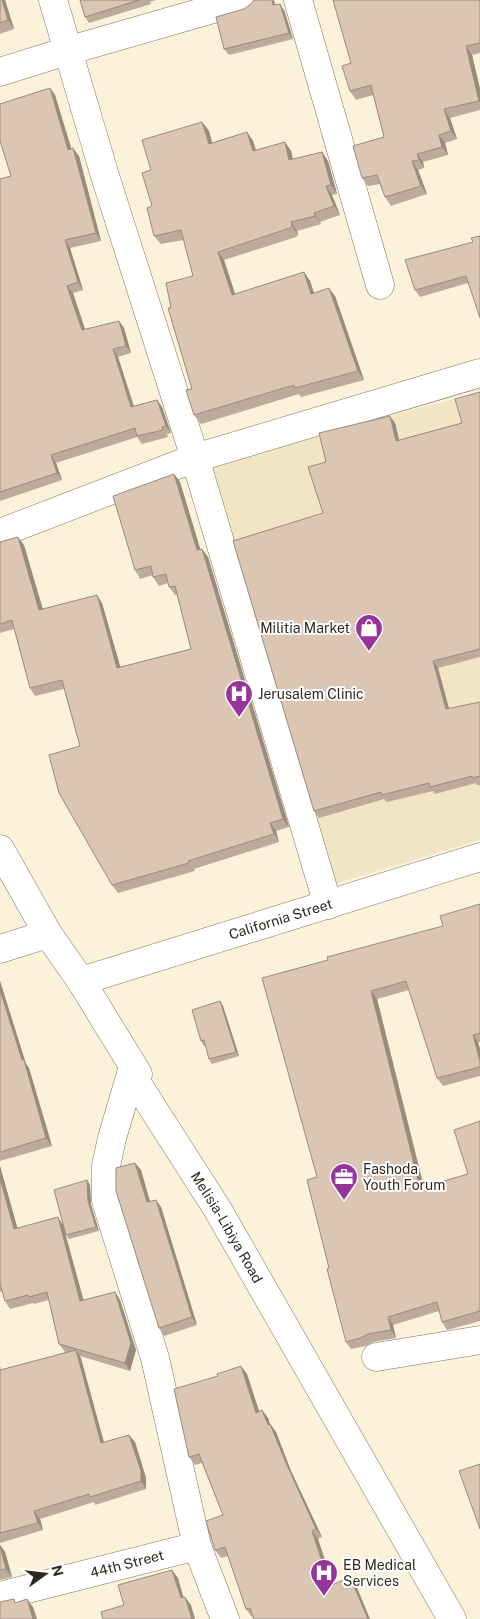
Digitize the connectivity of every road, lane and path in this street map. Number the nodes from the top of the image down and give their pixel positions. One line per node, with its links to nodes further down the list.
1 (53, 0): 4 (street)
2 (244, 0): 4 (street)
3 (298, 0): 6 (street)
4 (67, 51): 5 (street); 8 (street)
5 (0, 72)
6 (380, 286)
7 (480, 373): 8 (street)
8 (195, 458): 9 (street); 12 (street)
9 (0, 532)
10 (0, 849): 13 (street, Melisia-Libiya Road)
11 (480, 857): 12 (street, California Street)
12 (328, 905): 15 (street, California Street)
13 (48, 934): 14 (street); 15 (street, Melisia-Libiya Road)
14 (0, 949)
15 (81, 981): 16 (street, Melisia-Libiya Road)
16 (131, 1074): 19 (street); 22 (street, Melisia-Libiya Road)
17 (480, 1340): 18 (street)
18 (376, 1357)
19 (197, 1546): 20 (street, 44th Street); 21 (street)
20 (0, 1596)
21 (225, 1619)
22 (452, 1619)

